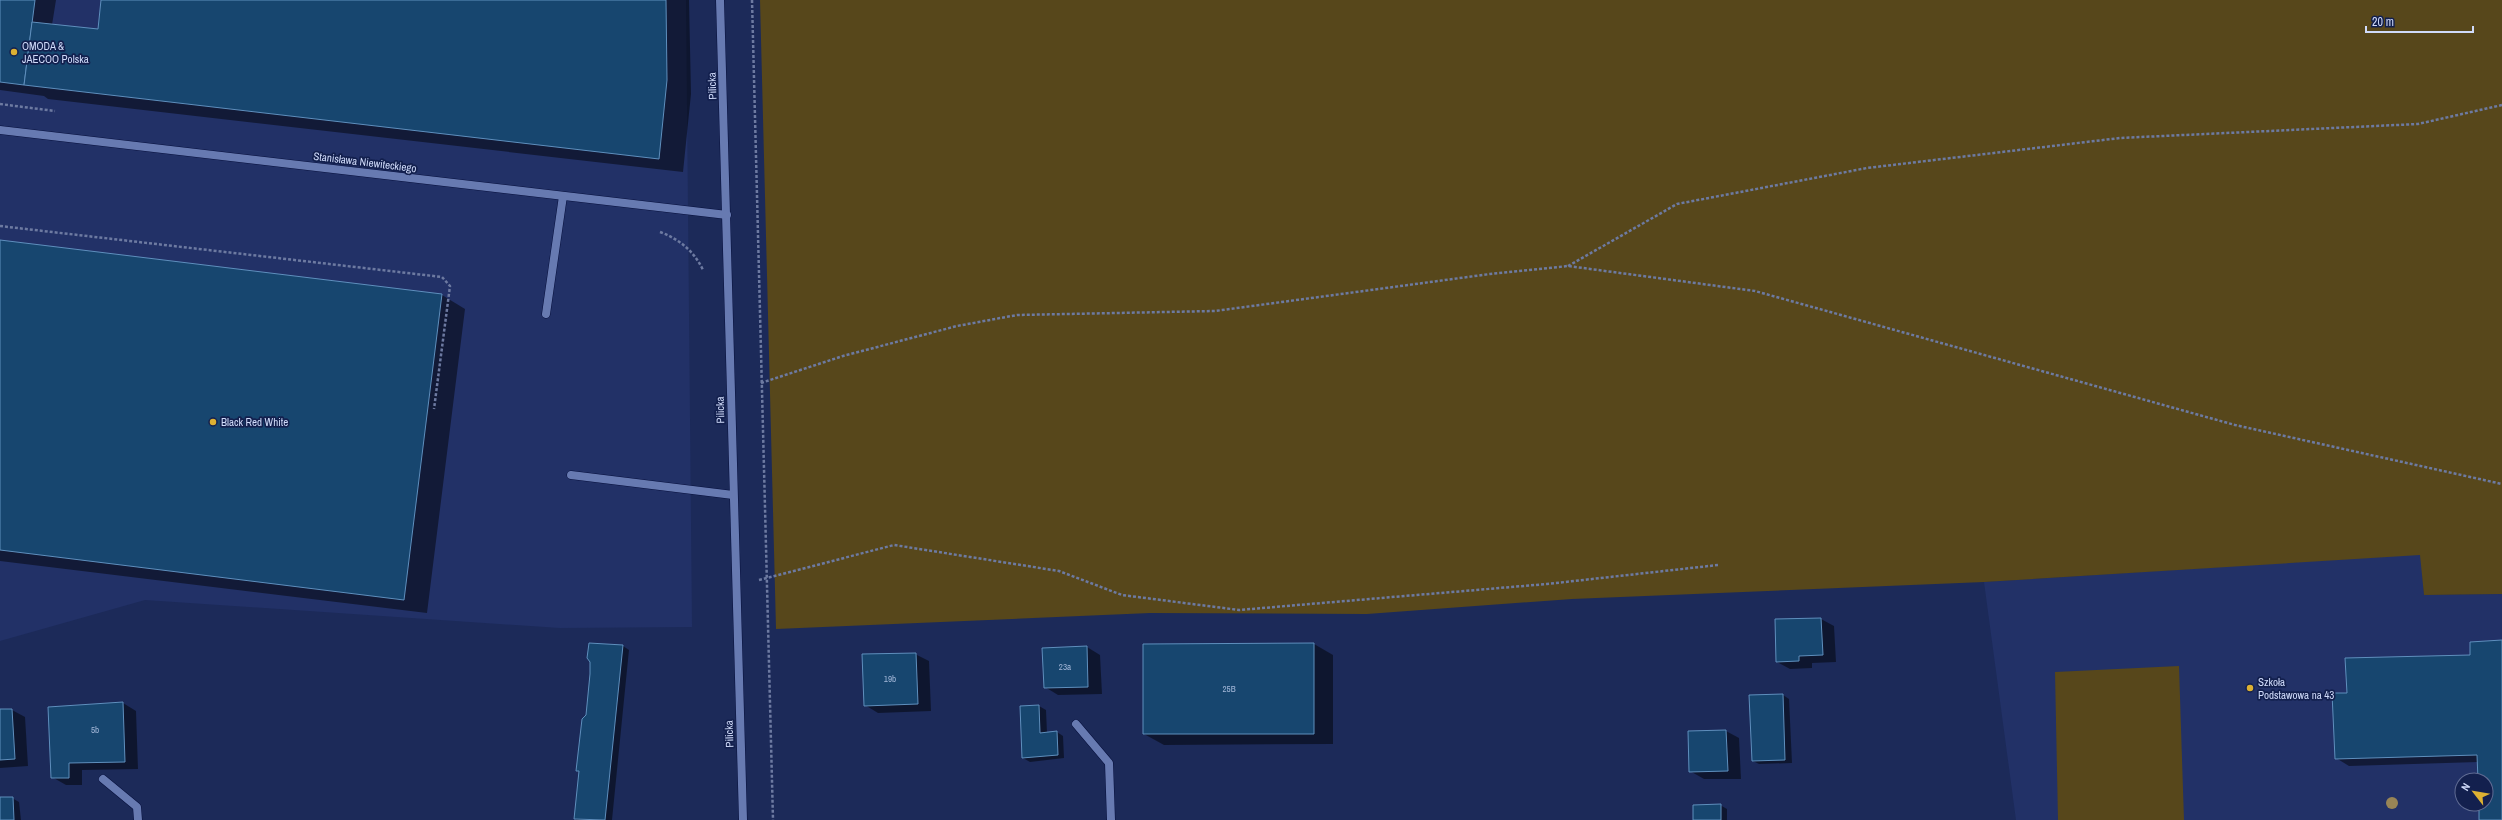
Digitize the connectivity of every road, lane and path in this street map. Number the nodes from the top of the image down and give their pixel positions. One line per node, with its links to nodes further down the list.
1 (720, 0): 6 (street, Pilicka)
2 (752, 0): 12 (path)
3 (2502, 105): 9 (path)
4 (0, 130): 5 (street, Stanisława Niewiteckiego)
5 (563, 196): 6 (street, Stanisława Niewiteckiego); 11 (street)
6 (727, 215): 16 (street, Pilicka)
7 (0, 226): 13 (path)
8 (654, 231): 10 (path)
9 (1568, 266): 12 (path); 15 (path)
10 (705, 276)
11 (546, 314)
12 (762, 383): 18 (path)
13 (434, 409)
14 (571, 475): 16 (street)
15 (2502, 484)
16 (733, 495): 19 (street, Pilicka)
17 (1718, 565): 18 (path)
18 (766, 579): 19 (path); 24 (path)
19 (736, 585): 23 (street, Pilicka)
20 (1076, 724): 25 (street)
21 (102, 779): 22 (street)
22 (138, 820)
23 (743, 820)
24 (773, 820)
25 (1111, 820)

